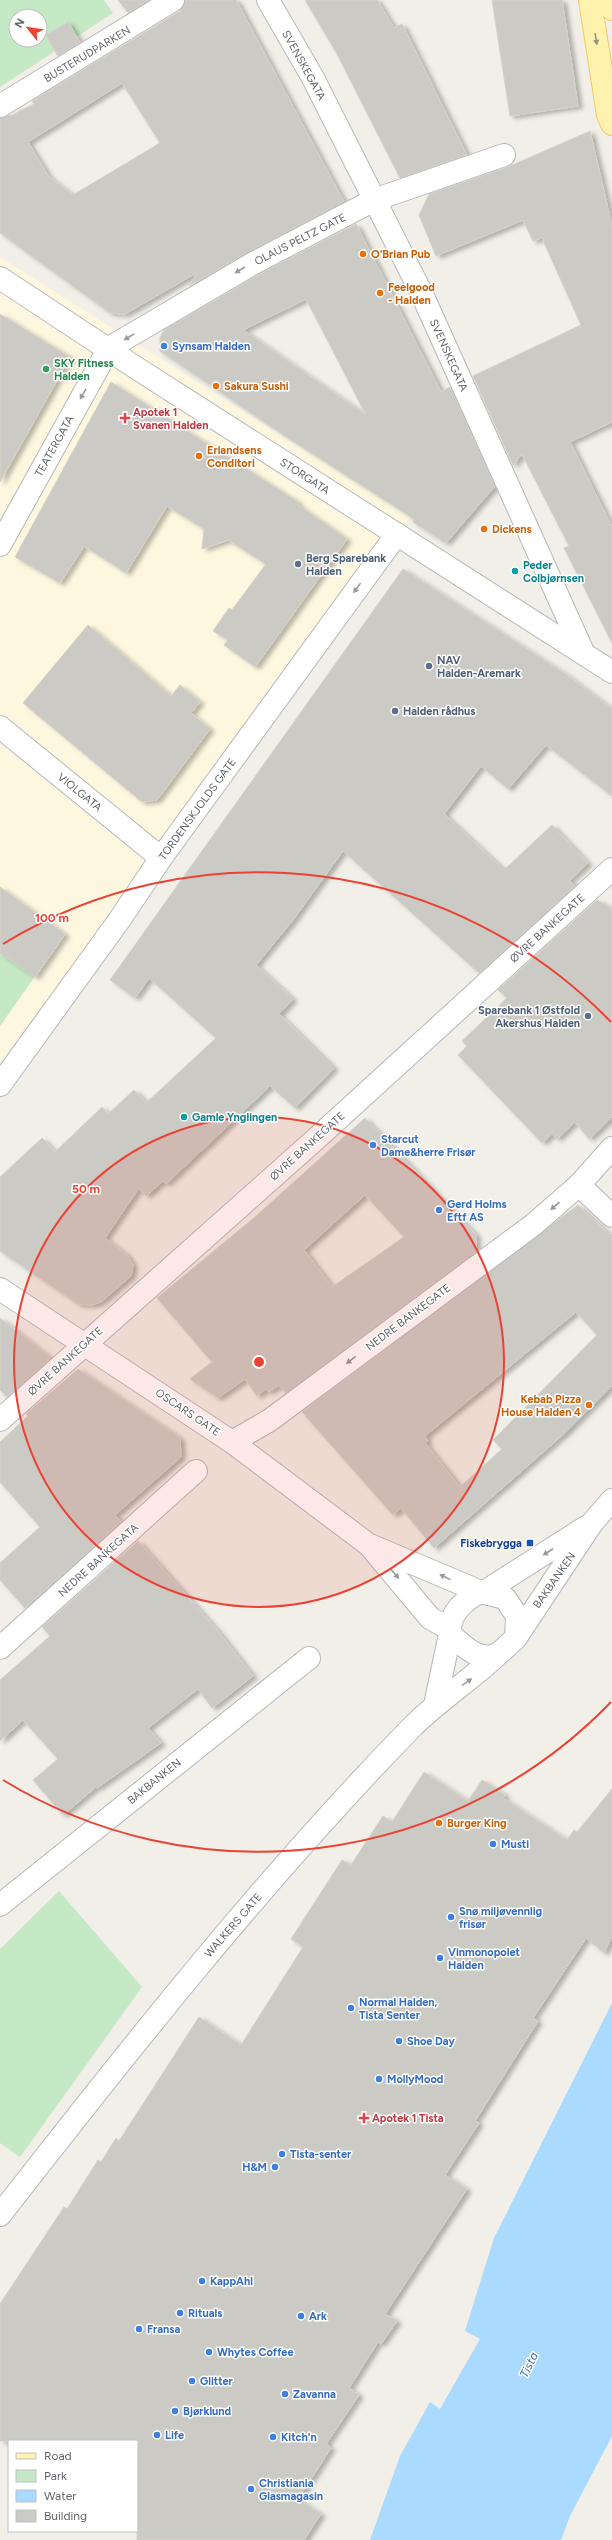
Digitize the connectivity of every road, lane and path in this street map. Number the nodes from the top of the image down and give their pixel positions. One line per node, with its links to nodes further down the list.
1 (173, 0): 6 (street, BUSTERUDPARKEN)
2 (268, 0): 9 (street, SVENSKEGATA)
3 (590, 0): 7 (main road, one-way to 7)
4 (611, 0): 5 (main road)
5 (612, 9)
6 (0, 106)
7 (612, 124)
8 (504, 155): 9 (street, OLAUS PELTZ GATE)
9 (374, 200): 11 (street, OLAUS PELTZ GATE, one-way to 11); 14 (street, SVENSKEGATA)
10 (0, 278): 11 (street, STORGATA)
11 (109, 348): 12 (street, STORGATA); 13 (street, TEATERGATA, one-way to 13)
12 (397, 534): 14 (street, STORGATA); 17 (street, TORDENSKJOLDS GATE, one-way to 17)
13 (0, 545)
14 (583, 652): 15 (street, STORGATA)
15 (612, 672)
16 (0, 727): 17 (street, VIOLGATA)
17 (161, 858): 19 (street, TORDENSKJOLDS GATE)
18 (612, 869): 24 (street, ØVRE BANKEGATE)
19 (0, 1085)
20 (612, 1148): 21 (street, NEDRE BANKEGATE)
21 (579, 1185): 22 (street); 26 (street, NEDRE BANKEGATE, one-way to 26)
22 (612, 1216)
23 (0, 1288): 24 (street, OSCARS GATE)
24 (85, 1344): 25 (street, ØVRE BANKEGATE); 26 (street, OSCARS GATE)
25 (0, 1420)
26 (232, 1442): 30 (street, OSCARS GATE)
27 (196, 1472): 34 (street, NEDRE BANKEGATA)
28 (612, 1500): 29 (street, BAKBANKEN)
29 (592, 1523): 31 (street, BAKBANKEN, one-way to 31); 33 (street, BAKBANKEN)
30 (370, 1545): 31 (street, OSCARS GATE, one-way to 30); 32 (street, OSCARS GATE, one-way to 32)
31 (482, 1592): 32 (street); 33 (street)
32 (450, 1632): 35 (street); 37 (street)
33 (516, 1638): 35 (street)
34 (0, 1648)
35 (498, 1654): 37 (street, one-way to 35)
36 (309, 1658): 38 (street, BAKBANKEN)
37 (435, 1705): 39 (street, WALKERS GATE)
38 (0, 1905)
39 (0, 2215)

